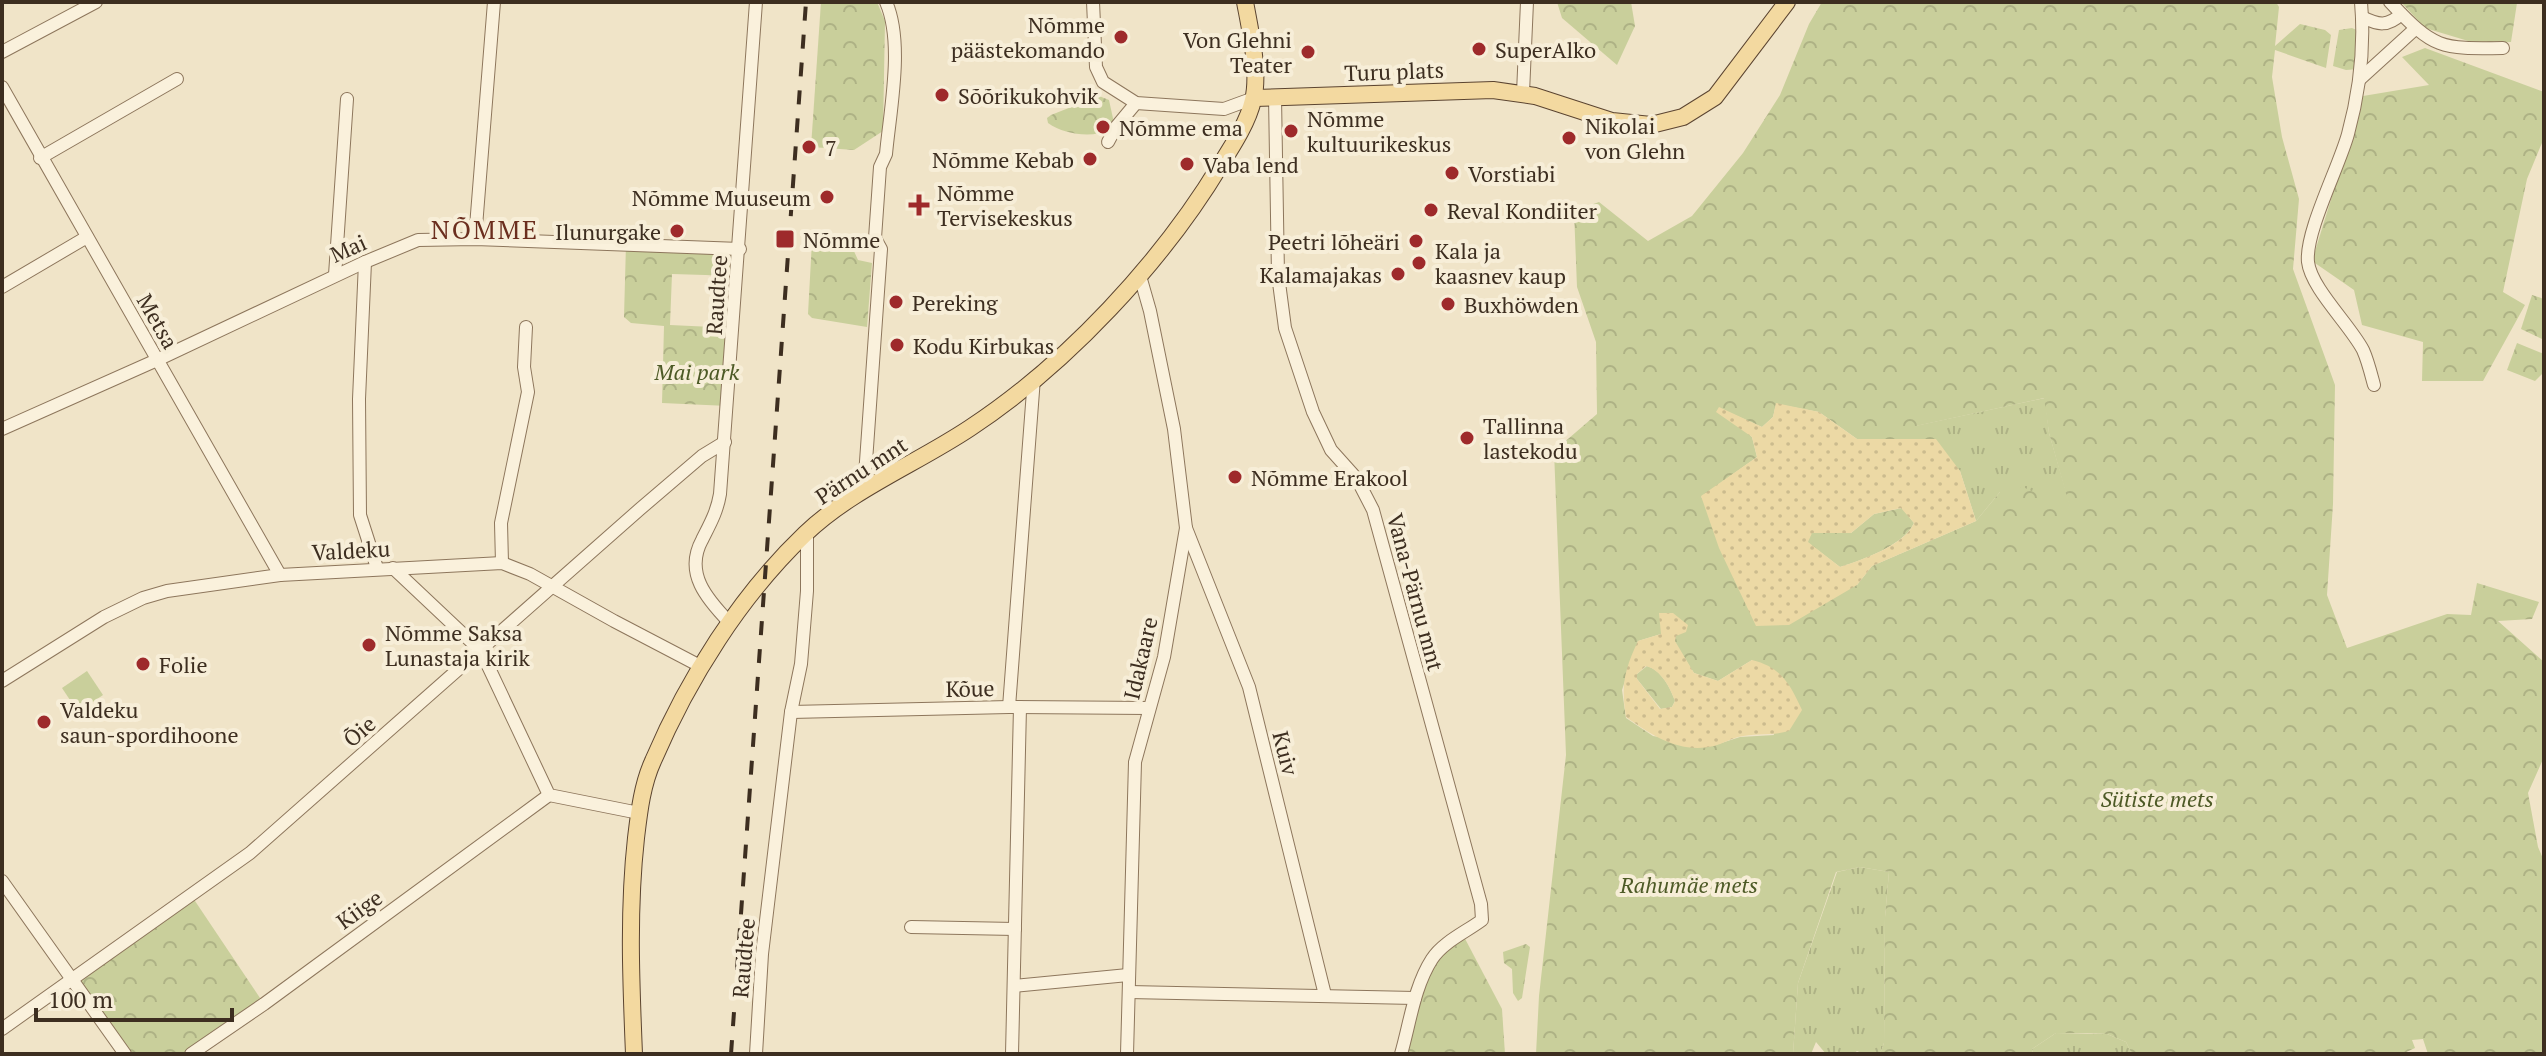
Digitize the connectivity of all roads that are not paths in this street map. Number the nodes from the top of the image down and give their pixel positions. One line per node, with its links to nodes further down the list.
1 (96, 2): 15 (street)
2 (494, 2): 27 (street)
3 (756, 2): 28 (street, Raudtee)
4 (886, 2): 39 (street)
5 (1093, 2): 23 (street)
6 (1245, 2): 21 (main road, Pärnu mnt)
7 (1527, 2): 19 (street)
8 (1787, 2): 19 (main road, Turu plats)
9 (2361, 2): 12 (street)
10 (2390, 2): 11 (street)
11 (2401, 14): 12 (street); 13 (street)
12 (2362, 17): 17 (street)
13 (2415, 29): 14 (street); 17 (street)
14 (2503, 48)
15 (2, 52)
16 (177, 79): 25 (street)
17 (2360, 79): 36 (street)
18 (2, 87): 25 (street, Metsa)
19 (1529, 95): 20 (main road, Turu plats)
20 (1275, 97): 21 (main road, Turu plats); 64 (street, Vana-Pärnu mnt)
21 (1254, 98): 23 (street); 31 (main road, Pärnu mnt)
22 (347, 99): 30 (street)
23 (1136, 103): 24 (street)
24 (1108, 142)
25 (40, 158): 26 (street, Metsa)
26 (87, 237): 32 (street); 34 (street, Metsa)
27 (475, 239): 28 (street, Mai); 29 (street, Mai)
28 (740, 249): 38 (street, Raudtee)
29 (365, 262): 30 (street, Mai); 43 (street)
30 (335, 275): 34 (street, Mai)
31 (1140, 276): 35 (main road, Pärnu mnt); 40 (street, Idakaare)
32 (2, 287)
33 (526, 327): 42 (street)
34 (157, 360): 37 (street, Mai); 45 (street, Metsa)
35 (1034, 378): 39 (main road, Pärnu mnt); 51 (street)
36 (2374, 385)
37 (2, 429)
38 (725, 442): 46 (street, Õie); 47 (street, Raudtee)
39 (864, 490): 41 (main road, Pärnu mnt)
40 (1186, 528): 52 (street, Idakaare); 63 (street, Kuiv)
41 (807, 532): 47 (main road, Pärnu mnt); 53 (street, Raudtee)
42 (502, 563): 44 (street, Valdeku); 46 (street, Valdeku)
43 (377, 568): 44 (street, Valdeku); 45 (street, Valdeku)
44 (393, 568): 48 (street)
45 (280, 575): 50 (street, Valdeku)
46 (551, 586): 48 (street, Õie); 49 (street, Valdeku)
47 (729, 622): 49 (main road, Pärnu mnt)
48 (481, 651): 54 (street); 60 (street, Õie)
49 (702, 667): 55 (main road, Pärnu mnt)
50 (2, 681)
51 (1014, 707): 52 (street, Kõue); 53 (street, Kõue); 58 (street)
52 (1149, 708): 59 (street, Idakaare)
53 (791, 712): 69 (street, Raudtee)
54 (549, 795): 55 (street); 67 (street, Kiige)
55 (639, 813): 68 (main road, Pärnu mnt)
56 (2, 881): 60 (street)
57 (911, 927): 58 (street)
58 (1015, 929): 61 (street)
59 (1128, 975): 61 (street); 62 (street, Idakaare)
60 (72, 979): 65 (street, Õie); 66 (street)
61 (1014, 986): 70 (street)
62 (1129, 992): 63 (street); 71 (street, Idakaare)
63 (1325, 995): 64 (street)
64 (1415, 998): 72 (street)
65 (2, 1029)
66 (125, 1054)
67 (191, 1054)
68 (634, 1054)
69 (756, 1054)
70 (1012, 1054)
71 (1127, 1054)
72 (1401, 1054)

